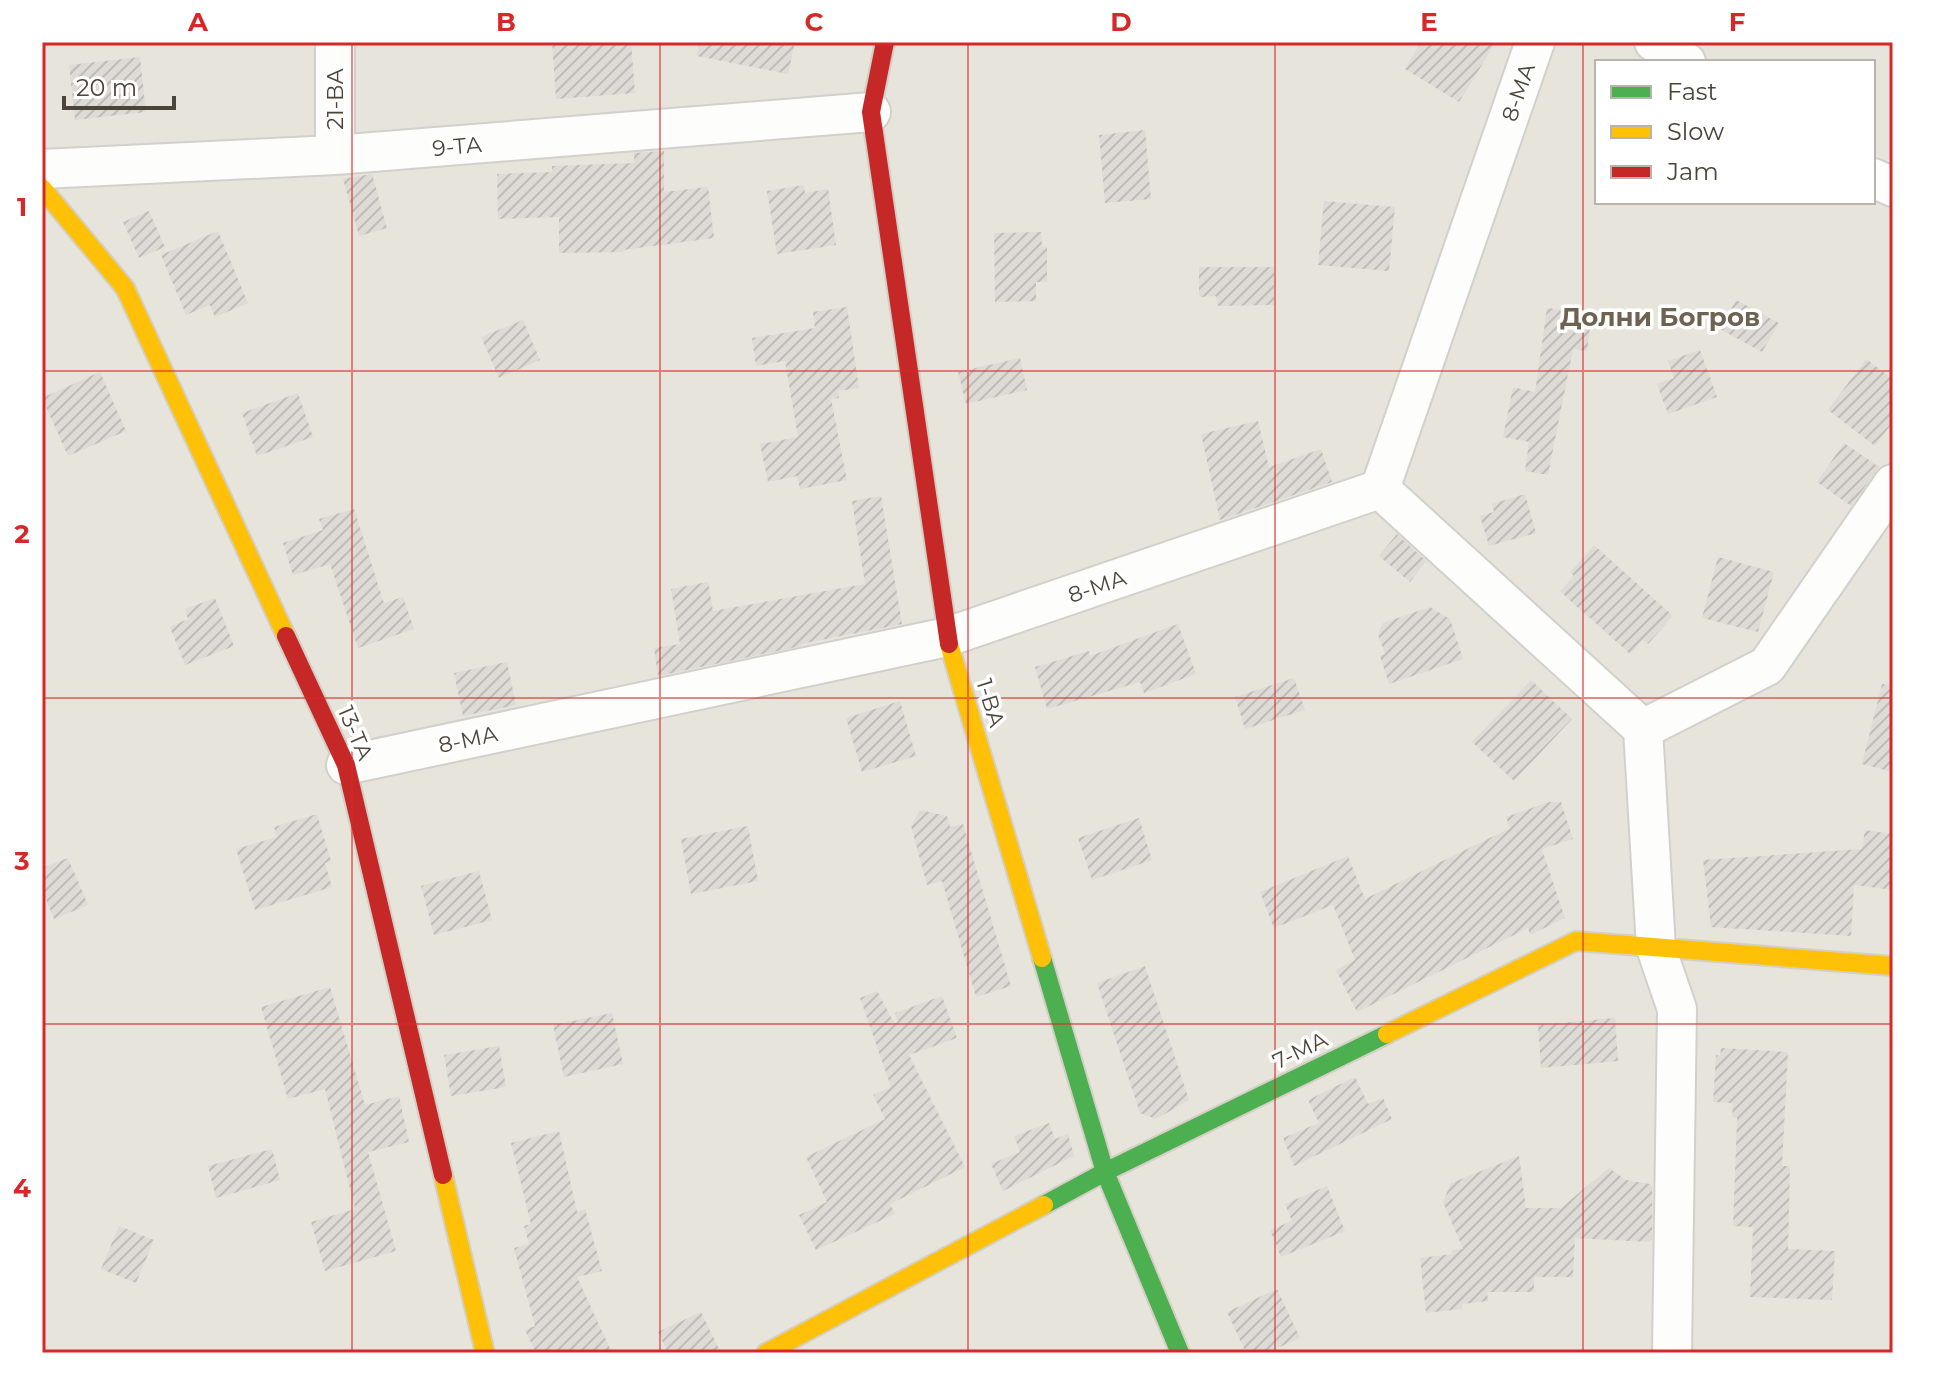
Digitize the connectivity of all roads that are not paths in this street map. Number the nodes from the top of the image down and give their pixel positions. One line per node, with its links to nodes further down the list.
1 (335, 42): 7 (street, 21-ВА)
2 (885, 42): 6 (street, 1-ВА)
3 (1535, 42): 11 (street, 8-МА)
4 (1654, 42): 5 (street)
5 (1683, 60)
6 (871, 112): 7 (street, 9-ТА); 12 (street, 1-ВА)
7 (335, 155): 8 (street, 9-ТА)
8 (42, 169)
9 (42, 188): 14 (street, 13-ТА)
10 (1893, 484): 13 (street)
11 (1380, 489): 12 (street, 8-МА); 13 (street)
12 (947, 637): 14 (street, 8-МА); 17 (street, 1-ВА)
13 (1643, 729): 15 (street)
14 (346, 765): 18 (street, 13-ТА)
15 (1656, 948): 16 (street, 7-МА); 17 (street, 7-МА); 21 (street)
16 (1893, 966)
17 (1105, 1172): 19 (street, 7-МА); 20 (street, 1-ВА)
18 (485, 1353)
19 (766, 1353)
20 (1180, 1353)
21 (1672, 1353)

